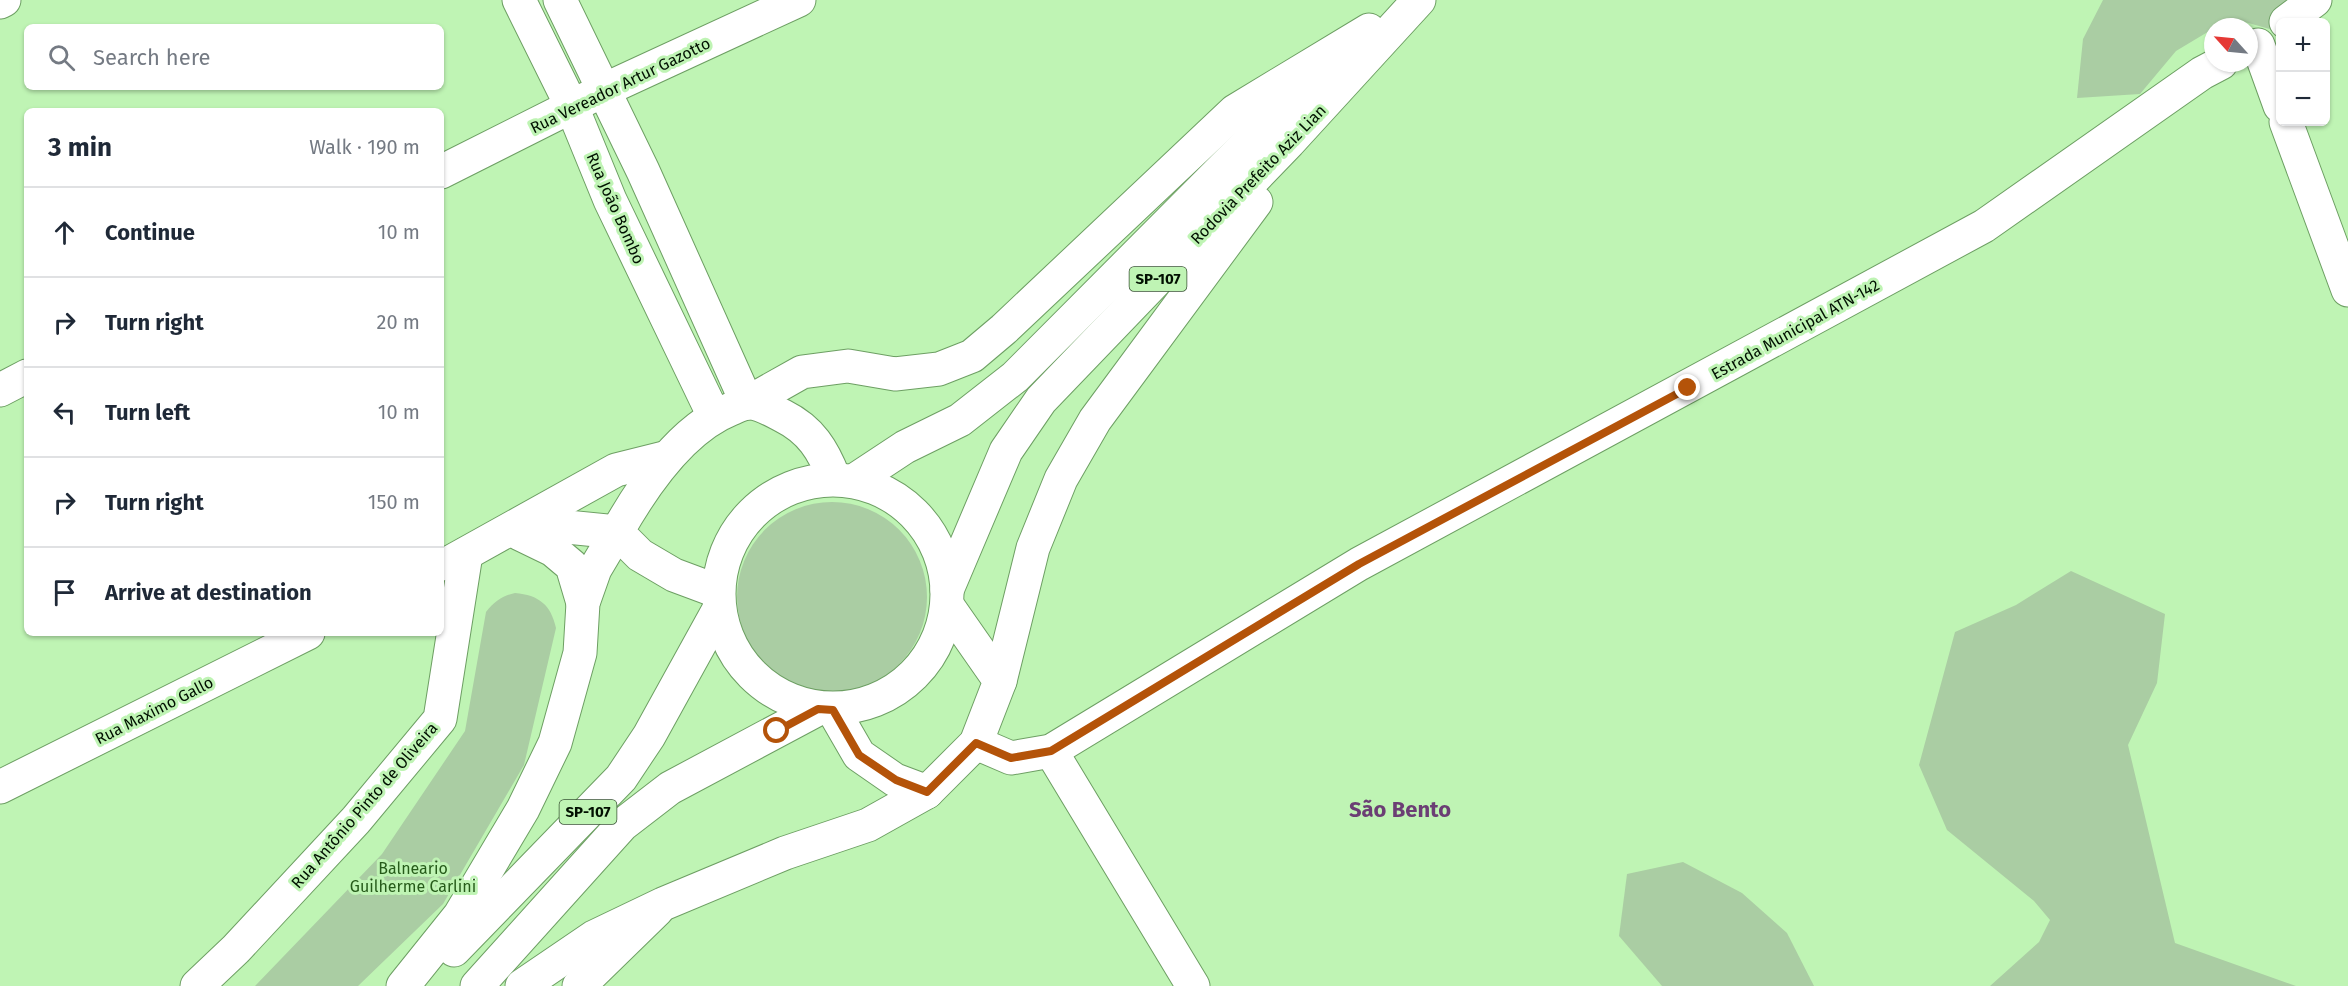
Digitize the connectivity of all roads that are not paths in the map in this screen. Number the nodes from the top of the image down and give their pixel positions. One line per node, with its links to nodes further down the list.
1 (519, 0): 14 (main road, Rua João Bombo)
2 (560, 0): 12 (main road)
3 (799, 0): 12 (main road, Rua Vereador Artur Gazotto)
4 (1402, 0): 8 (main road, Rodovia Prefeito Aziz Lian / SP-107)
5 (1419, 0): 11 (main road, Rodovia Prefeito Aziz Lian / SP-107)
6 (2315, 0): 7 (main road)
7 (2291, 18)
8 (1369, 30): 20 (main road); 23 (main road, Rodovia Prefeito Aziz Lian / SP-107)
9 (2262, 40): 13 (main road)
10 (2204, 72): 34 (main road, Estrada Municipal ATN-142)
11 (1345, 82): 27 (main road, Rodovia Prefeito Aziz Lian / SP-107); 31 (main road)
12 (604, 90): 14 (main road, Rua Vereador Artur Gazotto); 20 (main road)
13 (2276, 91)
14 (572, 107): 16 (main road, Rua Vereador Artur Gazotto); 21 (main road, Rua João Bombo)
15 (2287, 126): 17 (main road)
16 (444, 171)
17 (2348, 290)
18 (24, 378): 19 (main road)
19 (0, 390)
20 (747, 403): 21 (main road); 23 (main road)
21 (714, 416): 22 (main road)
22 (668, 457): 24 (main road); 26 (main road)
23 (844, 479): 27 (main road, SP-107); 28 (main road, SP-107)
24 (617, 532): 25 (main road); 28 (main road); 29 (main road)
25 (520, 534): 26 (main road); 29 (main road)
26 (454, 560): 38 (main road, Rua Antônio Pinto de Oliveira)
27 (947, 597): 31 (main road); 32 (main road, SP-107)
28 (718, 601): 32 (main road, SP-107); 40 (main road, SP-107)
29 (583, 603): 39 (main road)
30 (302, 636): 35 (main road, Rua Maximo Gallo)
31 (1000, 681): 33 (main road)
32 (826, 709): 36 (main road); 41 (main road, SP-107)
33 (976, 743): 34 (main road, Estrada Municipal ATN-142); 36 (main road)
34 (1051, 751): 44 (main road)
35 (0, 787)
36 (927, 792): 37 (main road)
37 (663, 904): 42 (main road); 43 (main road)
38 (197, 986)
39 (404, 986)
40 (420, 986)
41 (477, 986)
42 (522, 986)
43 (579, 986)
44 (1192, 986)

